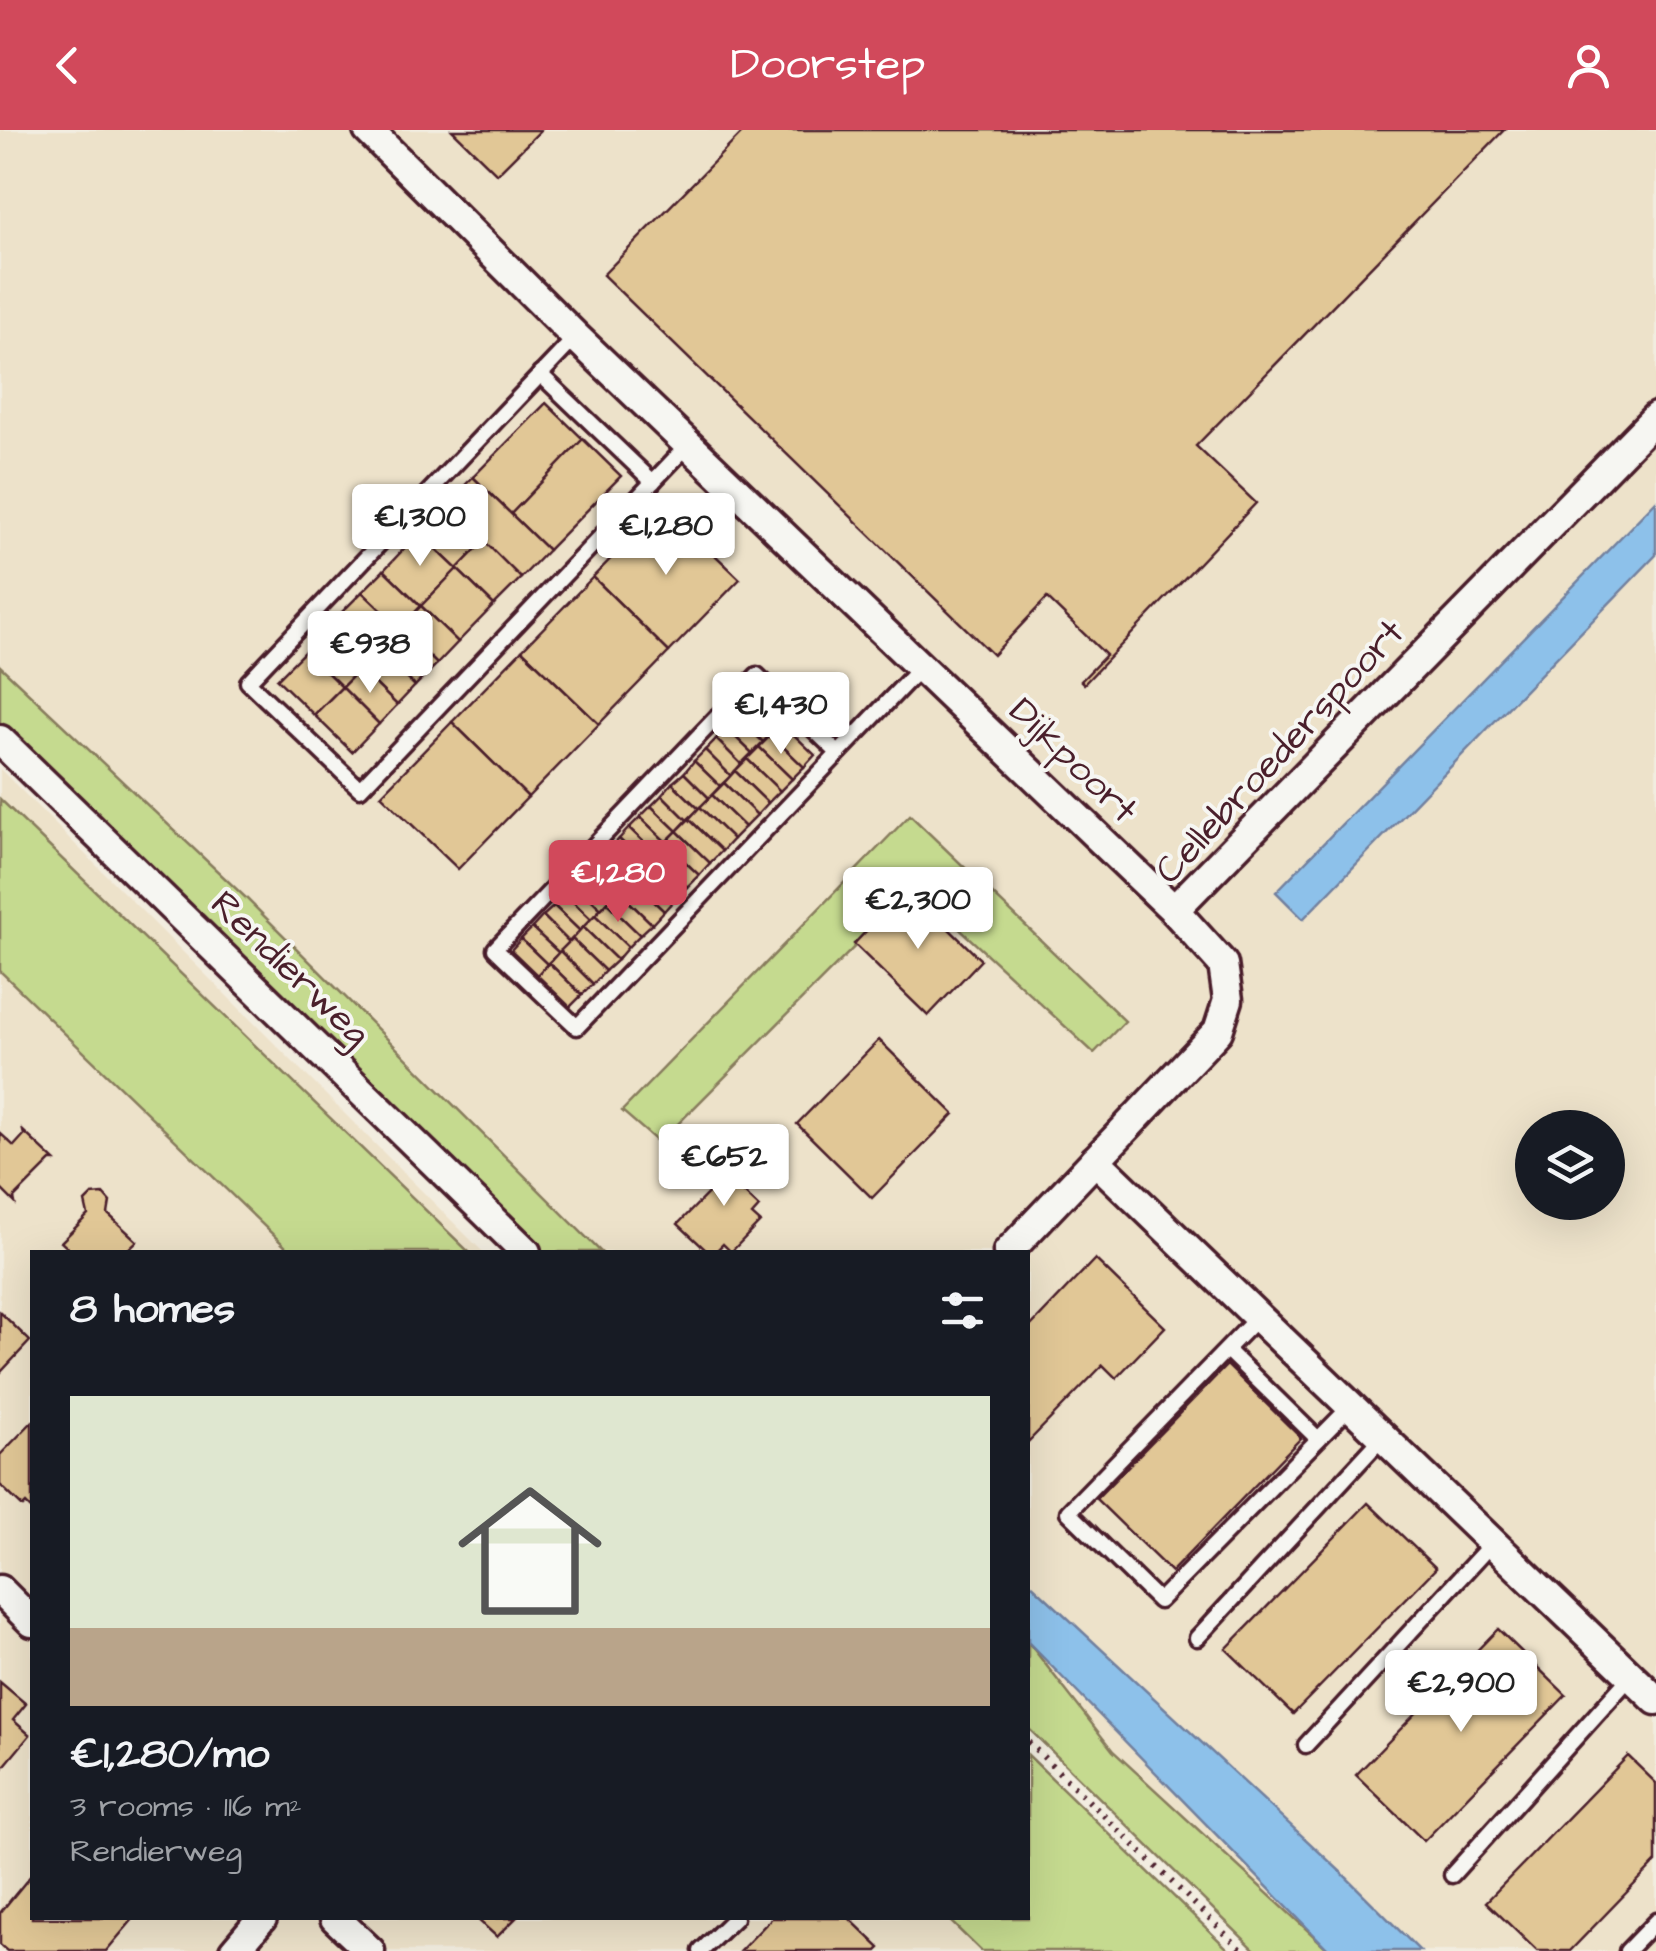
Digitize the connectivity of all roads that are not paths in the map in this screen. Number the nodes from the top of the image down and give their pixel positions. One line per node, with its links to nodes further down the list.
1 (368, 130): 2 (street, Dijkpoort)
2 (576, 336): 3 (lane); 5 (street, Dijkpoort)
3 (540, 374): 6 (lane); 6 (lane)
4 (1656, 417): 10 (street, Cellebroederspoort)
5 (688, 444): 6 (lane); 7 (street, Dijkpoort)
6 (653, 482)
7 (920, 667): 9 (lane); 10 (street, Dijkpoort)
8 (0, 740): 12 (street, Rendierweg)
9 (838, 753): 9 (lane)
10 (1174, 910): 11 (street, Cellebroederspoort)
11 (1095, 1160): 13 (street, Cellebroederspoort); 14 (street)
12 (524, 1250)
13 (1010, 1250)
14 (1258, 1318): 15 (lane); 16 (street)
15 (1226, 1350): 18 (lane); 18 (lane)
16 (1350, 1406): 17 (street); 18 (lane)
17 (1383, 1438): 19 (street); 22 (lane)
18 (1318, 1440)
19 (1492, 1542): 23 (street); 25 (lane)
20 (0, 1590): 21 (street)
21 (30, 1620)
22 (1197, 1638)
23 (1632, 1676): 24 (street); 26 (lane)
24 (1656, 1700)
25 (1306, 1745)
26 (1452, 1875)
27 (260, 1920): 31 (street)
28 (337, 1920): 32 (street)
29 (734, 1920): 33 (lane)
30 (1656, 1922): 34 (lane)
31 (234, 1951)
32 (370, 1951)
33 (701, 1951)
34 (1627, 1951)

